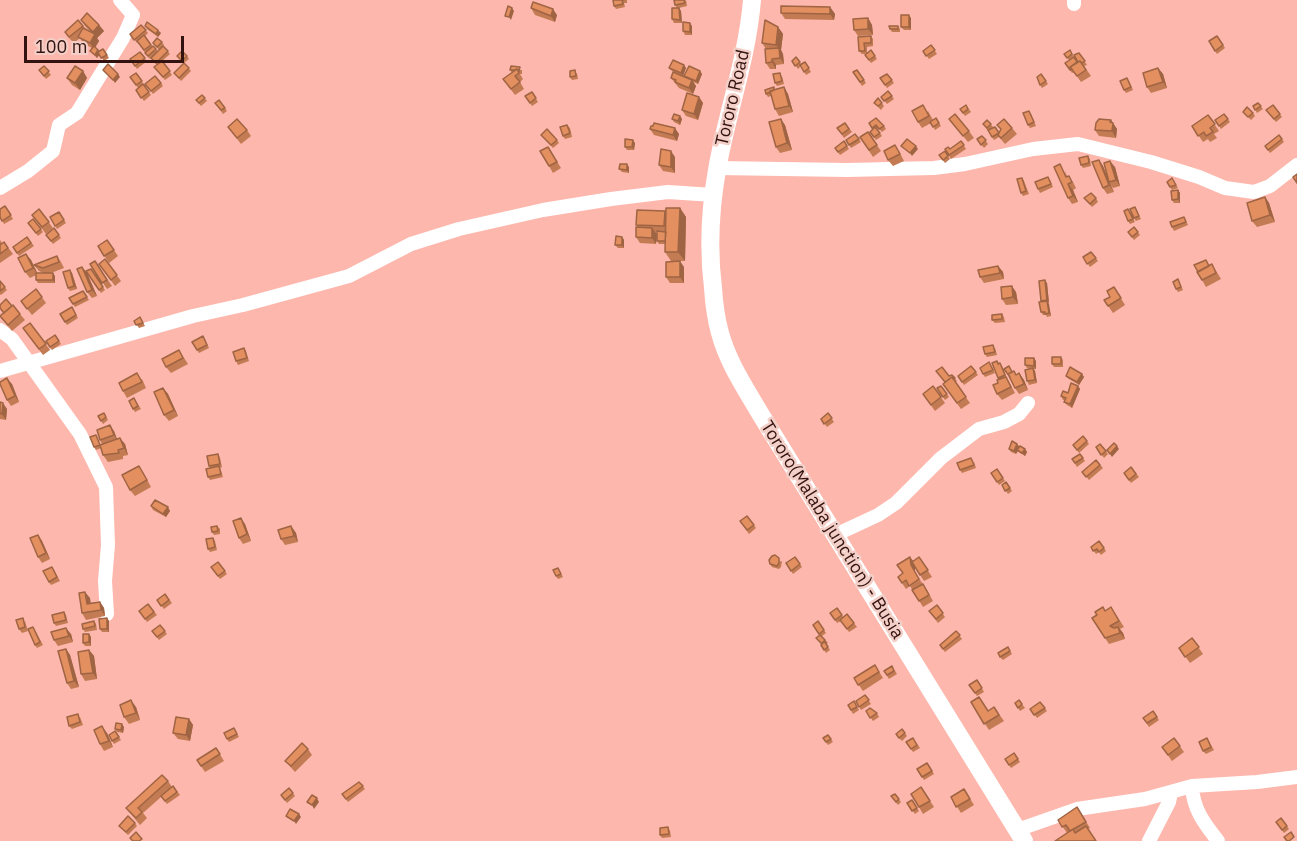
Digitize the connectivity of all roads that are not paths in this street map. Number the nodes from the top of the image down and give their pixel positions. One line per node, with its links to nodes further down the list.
1 (120, 0): 5 (street)
2 (752, 0): 4 (main road, Tororo Road)
3 (1297, 165): 4 (street)
4 (717, 168): 6 (main road, Tororo Road)
5 (0, 188)
6 (713, 195): 8 (street); 11 (main road, Tororo(Malaba junction) - Busia)
7 (0, 330): 8 (street)
8 (29, 363): 9 (street); 12 (street)
9 (0, 371)
10 (1028, 403): 11 (street)
11 (835, 535): 16 (main road, Tororo(Malaba junction) - Busia)
12 (107, 614)
13 (1297, 777): 14 (street)
14 (1192, 786): 15 (street); 17 (street)
15 (1171, 793): 16 (street); 18 (street)
16 (1021, 836)
17 (1215, 840)
18 (1149, 841)

